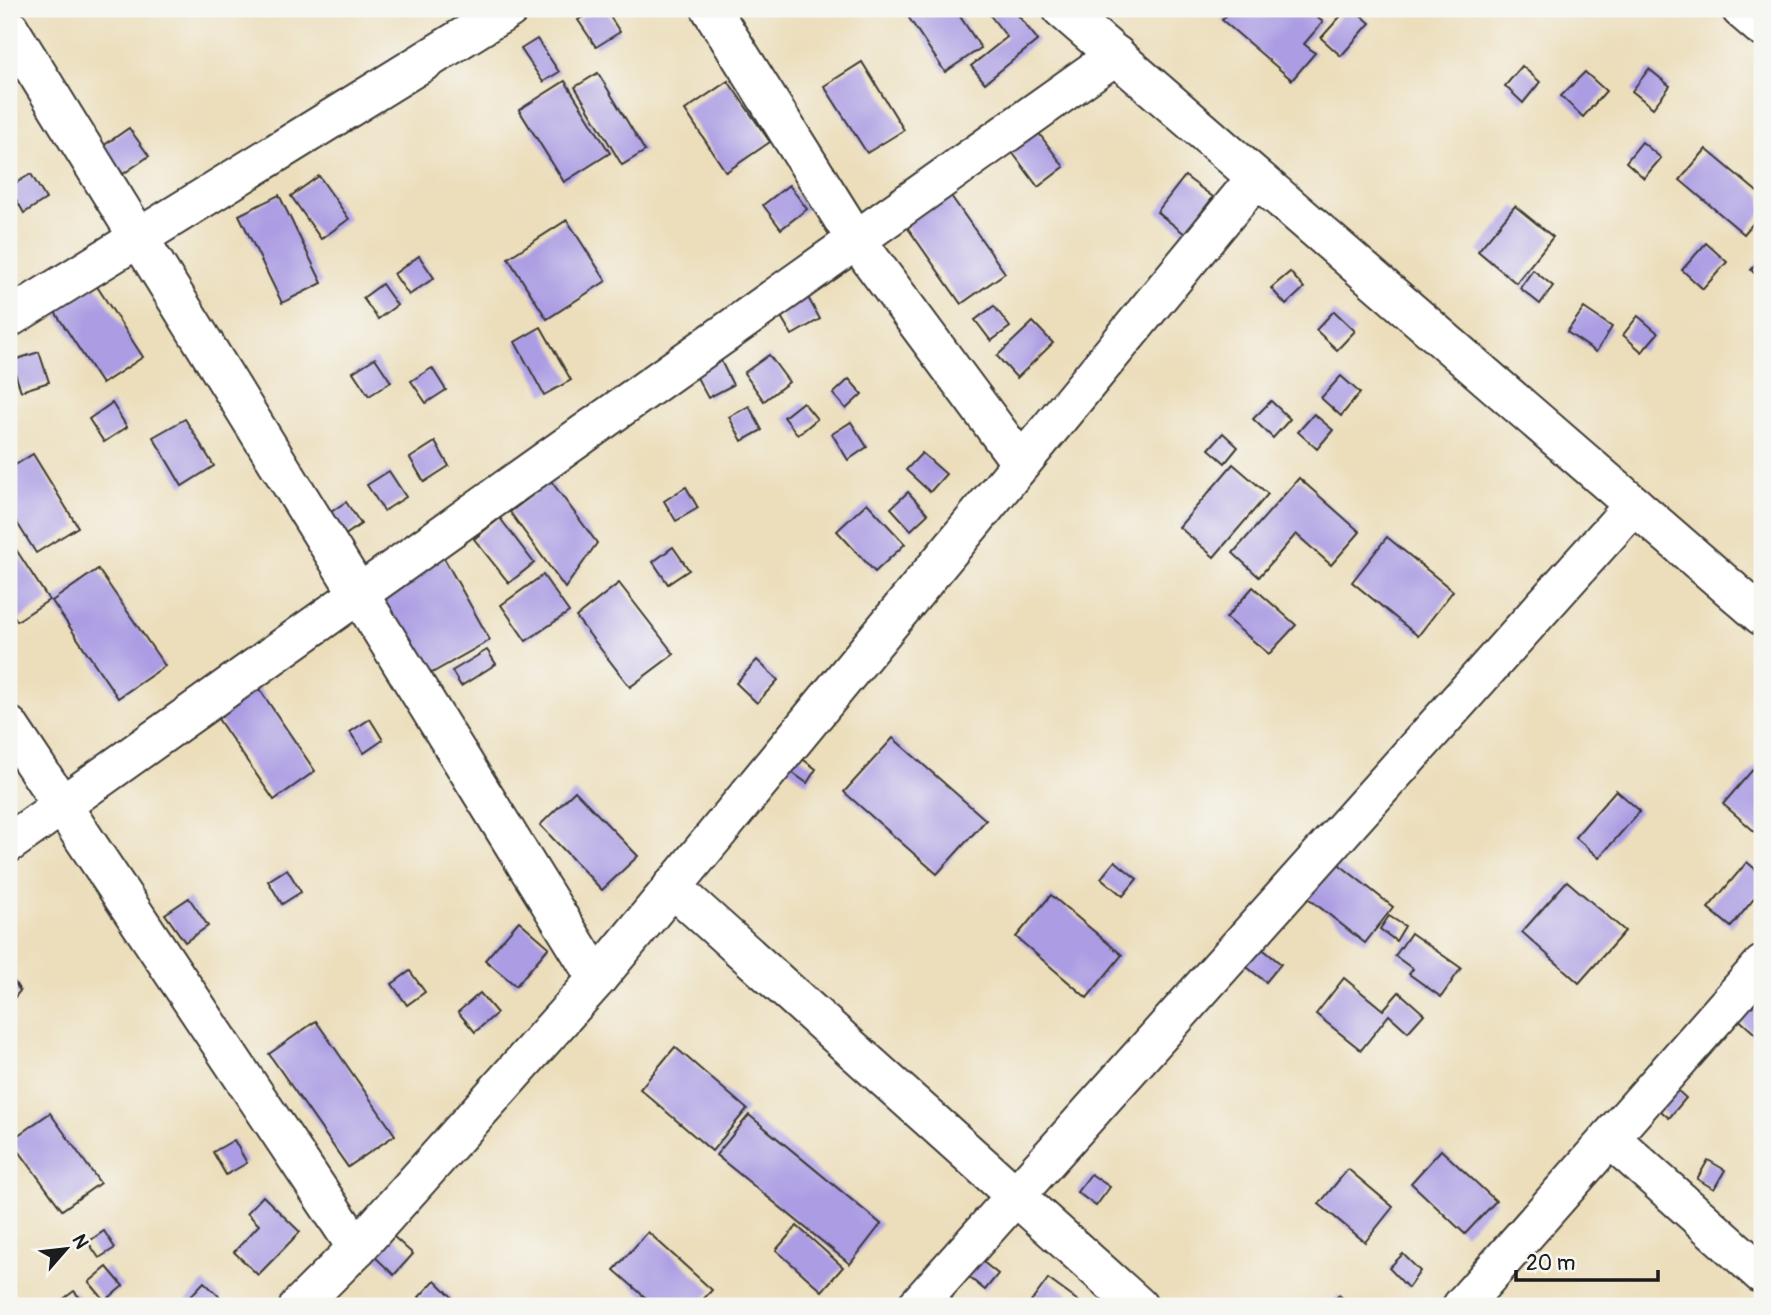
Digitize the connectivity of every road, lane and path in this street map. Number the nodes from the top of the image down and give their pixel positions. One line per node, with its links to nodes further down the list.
1 (509, 9): 9 (street)
2 (712, 9): 10 (street)
3 (1062, 9): 7 (street)
4 (1741, 9): 5 (street)
5 (1762, 27)
6 (9, 28): 9 (street)
7 (1116, 55): 8 (street); 10 (street)
8 (1256, 178): 12 (street); 13 (street)
9 (138, 238): 11 (street); 14 (street)
10 (856, 240): 12 (street); 14 (street)
11 (9, 318)
12 (1021, 463): 19 (street)
13 (1634, 505): 15 (street); 23 (street)
14 (359, 594): 17 (street); 21 (street)
15 (1762, 616)
16 (9, 726): 17 (street)
17 (62, 805): 18 (street); 24 (street)
18 (9, 843)
19 (672, 887): 21 (street); 23 (street)
20 (1762, 965): 22 (street)
21 (597, 979): 24 (street)
22 (1610, 1138): 25 (street); 29 (street)
23 (1016, 1196): 27 (street); 28 (street)
24 (357, 1248): 26 (street)
25 (1762, 1274)
26 (299, 1306)
27 (917, 1306)
28 (1138, 1306)
29 (1462, 1306)

